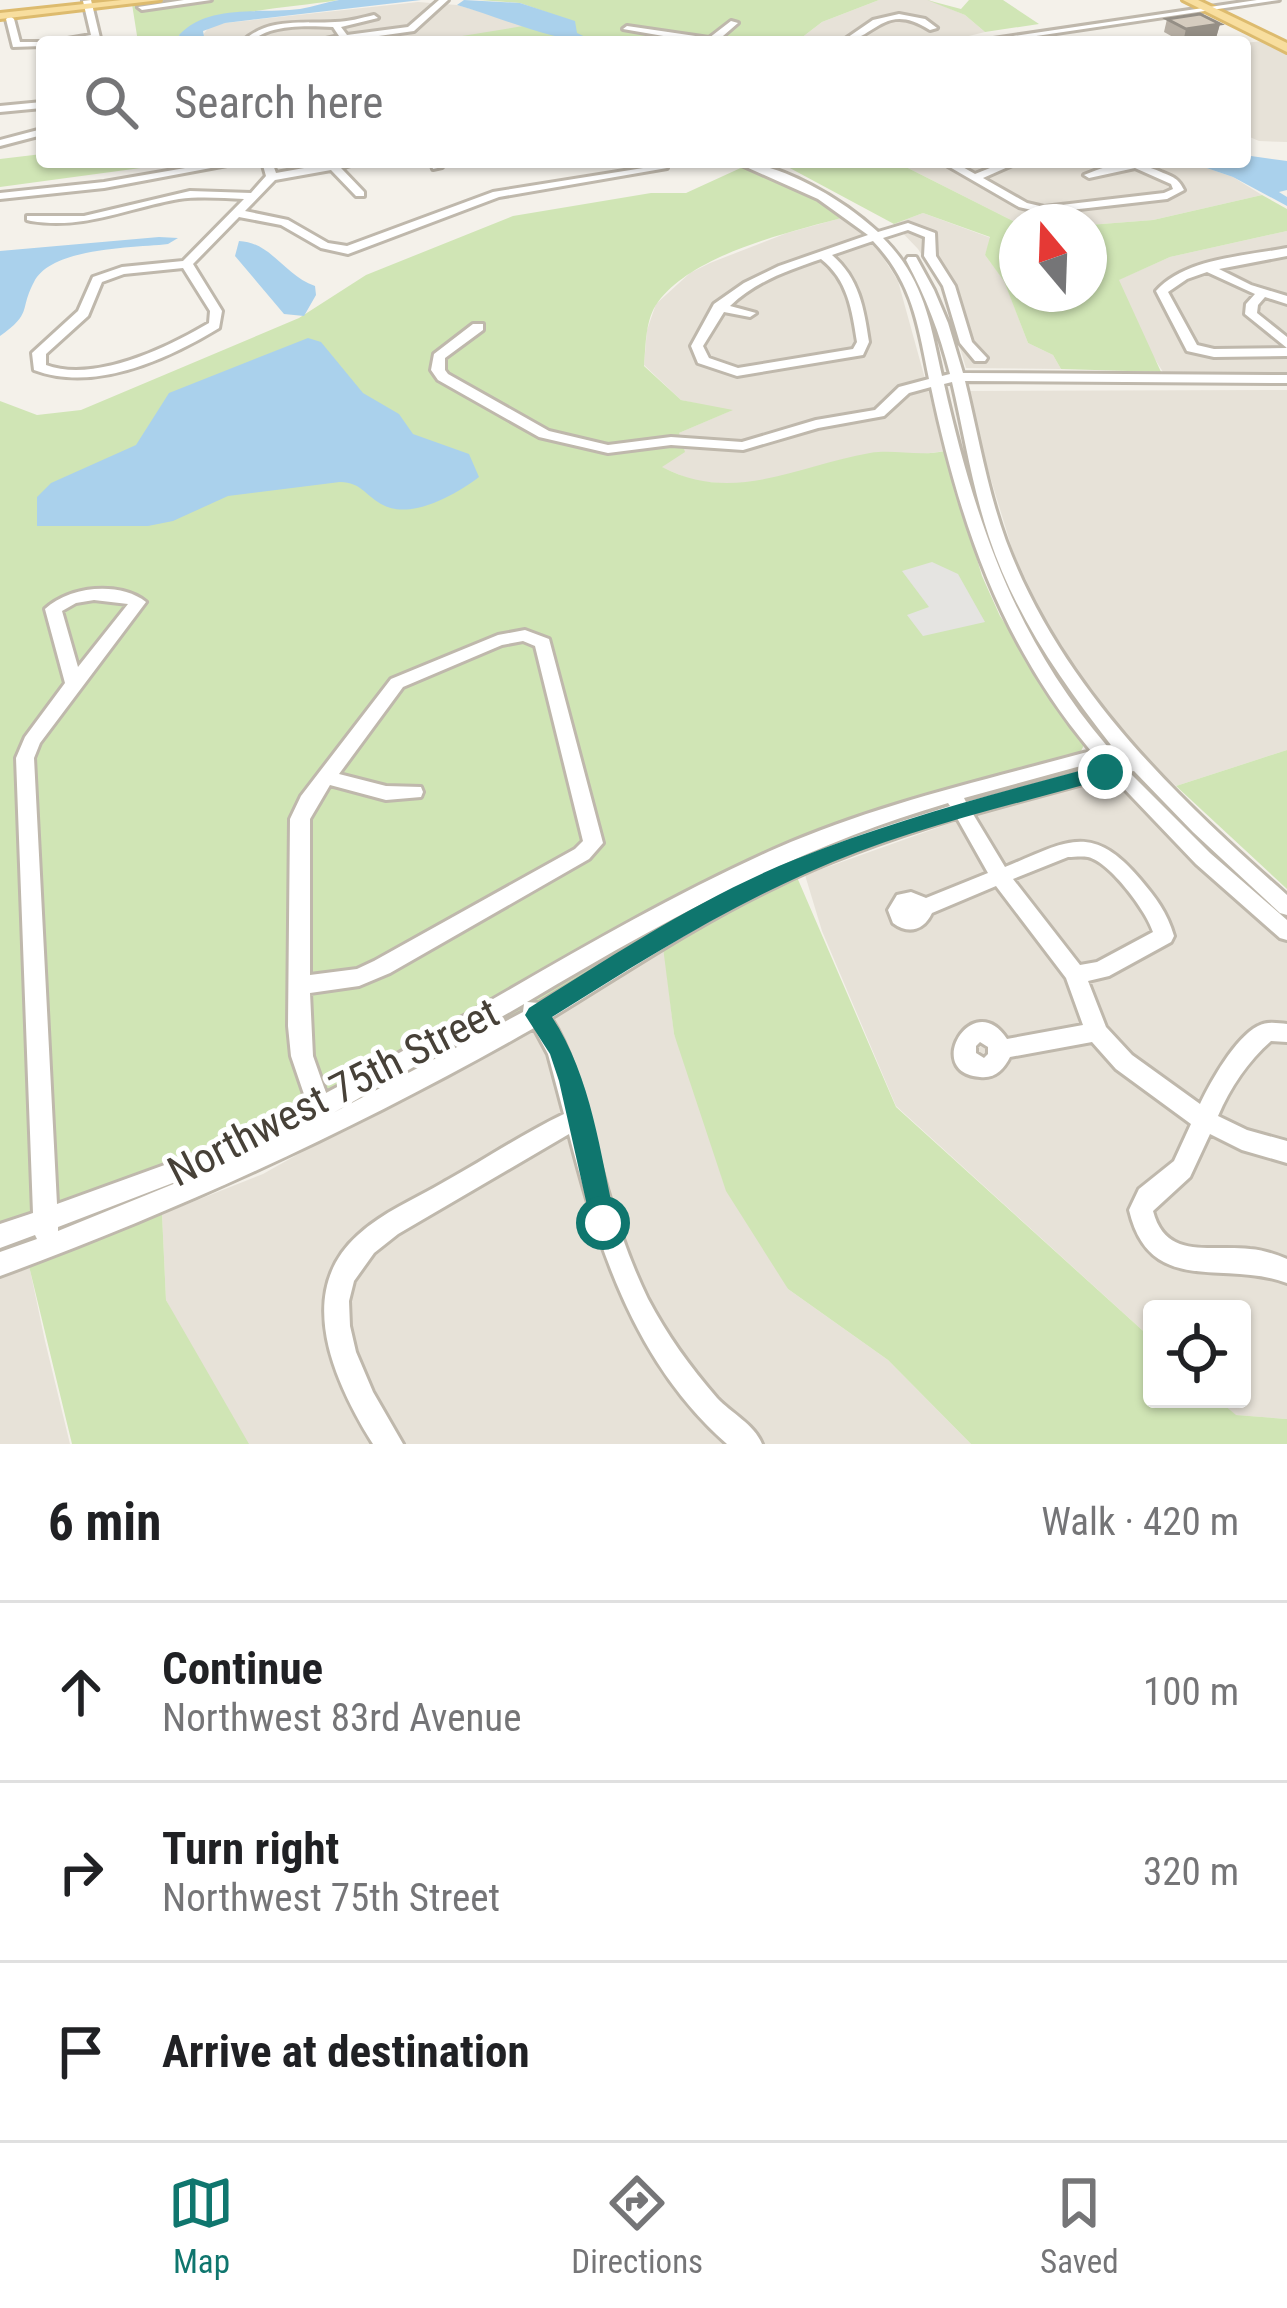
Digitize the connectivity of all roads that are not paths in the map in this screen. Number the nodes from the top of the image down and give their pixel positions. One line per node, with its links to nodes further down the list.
1 (207, 0): 6 (street)
2 (444, 0): 17 (street)
3 (1254, 0): 7 (street)
4 (1275, 0): 7 (street)
5 (92, 3): 6 (main road); 8 (main road); 14 (street)
6 (148, 3)
7 (1206, 5): 21 (street); 22 (street); 24 (main road)
8 (3, 15): 23 (street)
9 (374, 18): 11 (street)
10 (734, 23): 19 (street)
11 (336, 25): 15 (street); 16 (street)
12 (933, 28): 20 (street)
13 (627, 29): 18 (street)
14 (96, 36)
15 (250, 36)
16 (344, 36)
17 (360, 36)
18 (672, 36)
19 (718, 36)
20 (855, 36)
21 (1000, 36)
22 (1014, 36)
23 (36, 44)
24 (1287, 44)
25 (36, 106): 26 (street)
26 (0, 109)
27 (36, 133): 28 (street)
28 (0, 142)
29 (166, 168): 45 (street)
30 (203, 168): 45 (street)
31 (269, 168): 42 (street)
32 (323, 168): 42 (street)
33 (336, 168): 46 (street)
34 (570, 168): 44 (street)
35 (662, 168): 44 (street)
36 (774, 168): 50 (street)
37 (957, 168): 43 (street)
38 (999, 168): 43 (street)
39 (1116, 168): 41 (street)
40 (1142, 168): 43 (street)
41 (1089, 175)
42 (272, 177): 47 (street)
43 (975, 178)
44 (570, 179): 48 (street)
45 (0, 193)
46 (360, 194)
47 (253, 196): 48 (street); 49 (street)
48 (236, 213): 53 (street)
49 (31, 218)
50 (881, 233): 52 (street); 61 (street); 62 (street)
51 (1287, 252): 54 (street)
52 (823, 254): 57 (street); 57 (street)
53 (188, 264): 53 (street)
54 (1211, 269): 55 (street); 60 (street)
55 (1263, 293): 56 (street); 60 (street)
56 (1287, 300)
57 (718, 307): 58 (street)
58 (750, 313)
59 (478, 326): 62 (street)
60 (1287, 348)
61 (980, 358)
62 (950, 382): 63 (street); 65 (street)
63 (1287, 383)
64 (74, 684): 64 (street); 83 (street)
65 (1121, 758): 68 (street, Northwest 75th Street); 70 (street); 72 (street)
66 (325, 777): 67 (street); 74 (street); 74 (street)
67 (414, 792)
68 (958, 803): 69 (street); 75 (street, Northwest 75th Street)
69 (1001, 878): 71 (street); 73 (street); 73 (street)
70 (1287, 907)
71 (922, 908)
72 (1287, 932)
73 (1075, 974): 76 (street)
74 (301, 985): 79 (street)
75 (529, 1006): 79 (street, Northwest 75th Street); 80 (street)
76 (1097, 1032): 78 (street); 81 (street)
77 (1287, 1033): 81 (street)
78 (1002, 1049)
79 (324, 1119): 83 (street, Northwest 75th Street); 85 (street, Northwest 75th Street)
80 (577, 1119): 88 (street); 89 (street)
81 (1202, 1119): 82 (street); 87 (street)
82 (1287, 1152)
83 (45, 1220): 84 (street, Northwest 75th Street); 85 (street)
84 (0, 1236)
85 (48, 1247): 86 (street, Northwest 75th Street)
86 (0, 1264)
87 (1287, 1270)
88 (389, 1444)
89 (748, 1444)

